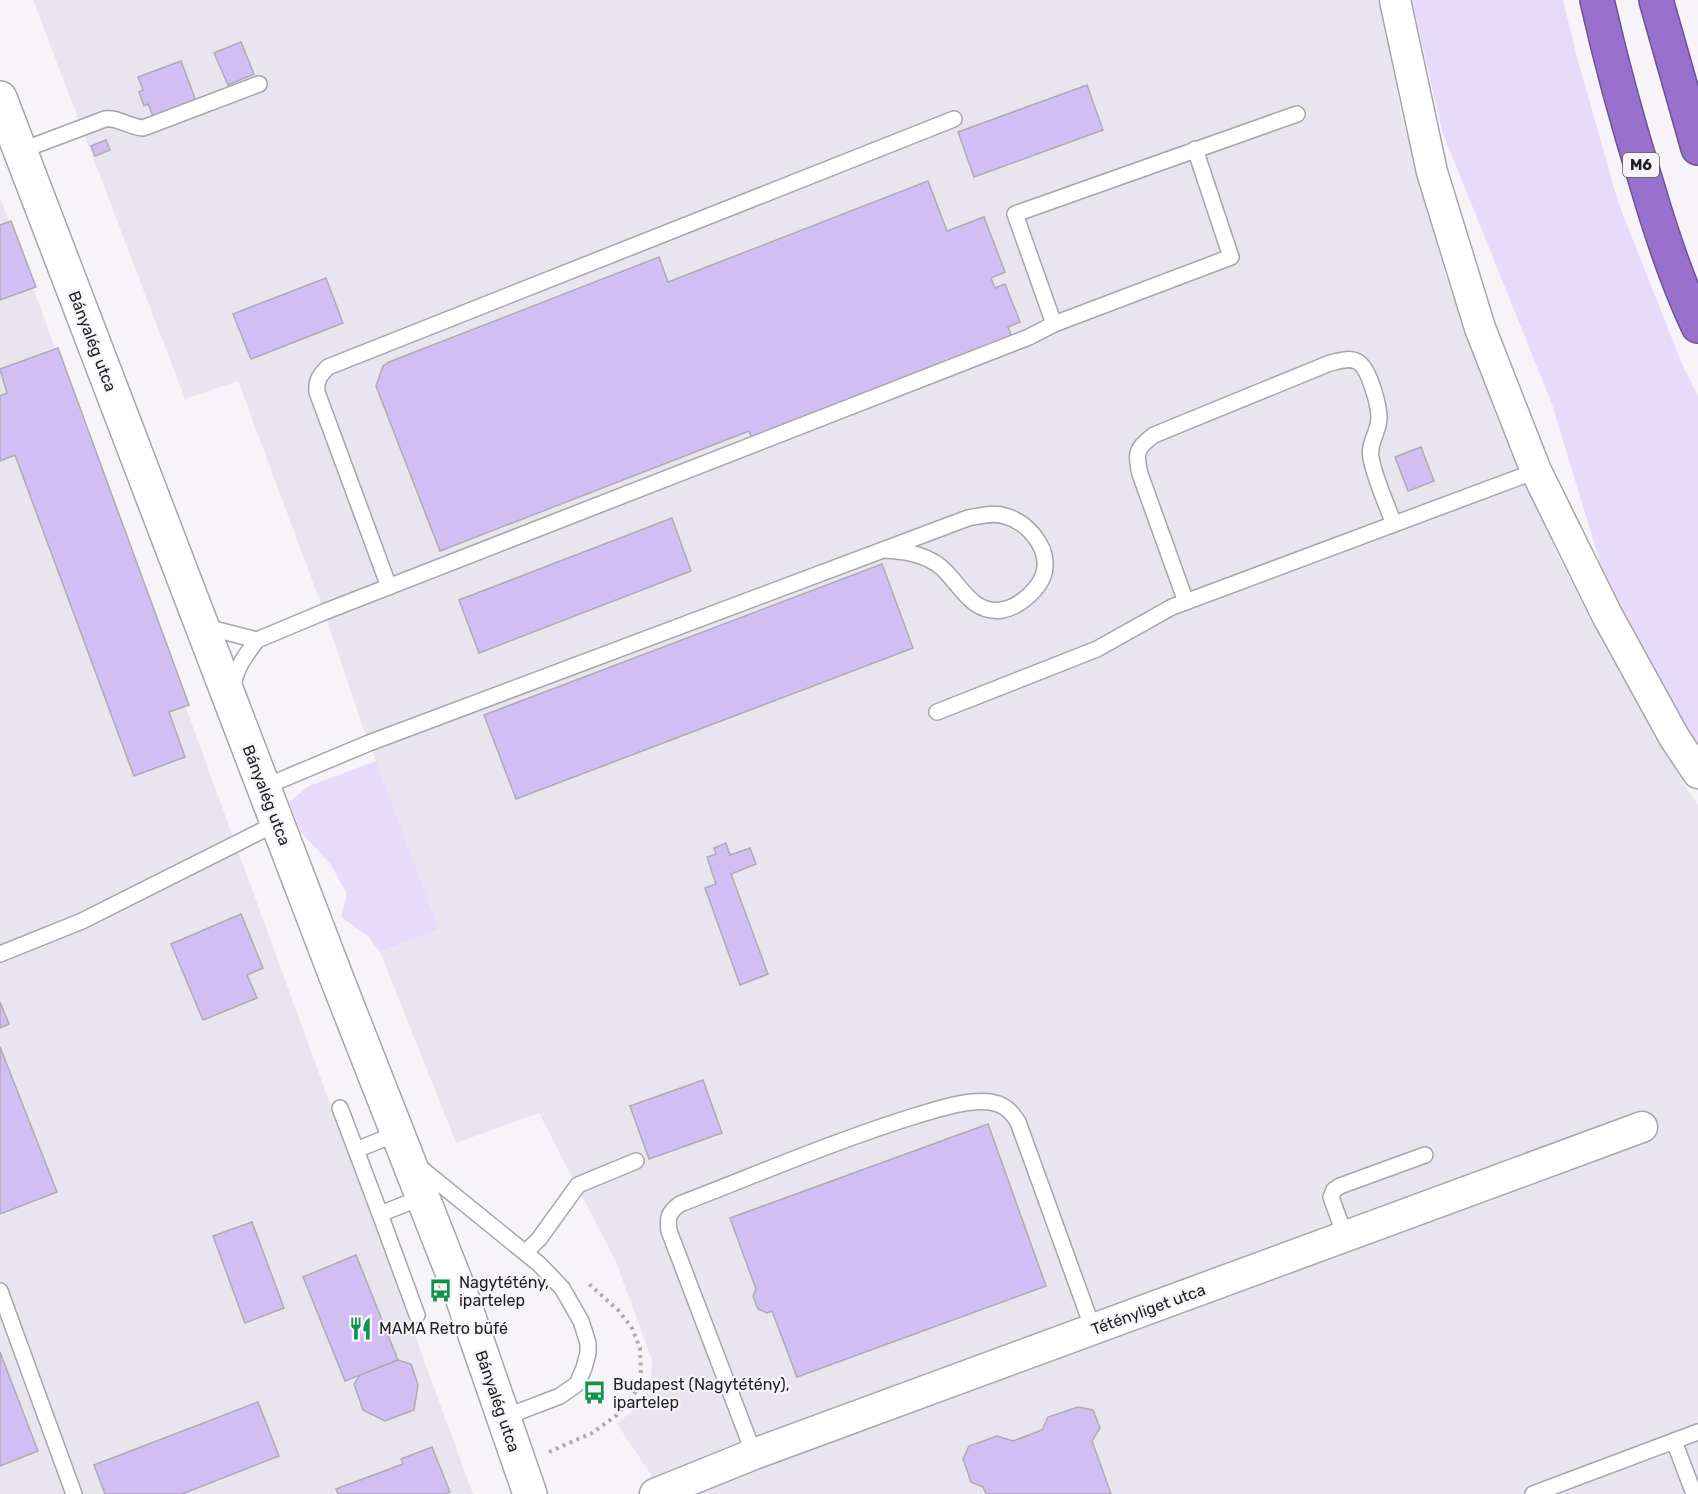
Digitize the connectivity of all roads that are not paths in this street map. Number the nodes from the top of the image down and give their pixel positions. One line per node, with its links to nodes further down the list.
1 (1395, 0): 13 (street)
2 (1597, 0): 12 (highway, M6)
3 (1656, 0): 8 (highway)
4 (259, 84): 10 (lane)
5 (0, 98): 10 (street, Bányalég utca)
6 (1297, 114): 9 (lane)
7 (954, 119): 16 (lane)
8 (1698, 148)
9 (1195, 149): 11 (lane); 11 (lane)
10 (20, 151): 18 (street, Bányalég utca)
11 (1054, 324): 16 (lane)
12 (1698, 326)
13 (1536, 471): 14 (lane); 22 (street)
14 (1394, 524): 17 (lane); 17 (lane)
15 (884, 550): 15 (lane); 23 (lane)
16 (389, 586): 19 (lane)
17 (1186, 602): 21 (lane)
18 (197, 614): 19 (lane); 20 (street, Bányalég utca)
19 (257, 640): 20 (lane)
20 (232, 703): 23 (street, Bányalég utca)
21 (938, 711)
22 (1698, 773)
23 (264, 787): 24 (street, Bányalég utca)
24 (277, 823): 25 (lane); 28 (street, Bányalég utca)
25 (0, 954)
26 (340, 1108): 29 (lane)
27 (1642, 1127): 34 (street, Tétényliget utca)
28 (403, 1146): 29 (lane); 32 (street, Bányalég utca); 35 (lane)
29 (356, 1150): 33 (lane)
30 (1425, 1155): 34 (lane)
31 (636, 1161): 35 (lane)
32 (423, 1197): 33 (lane); 39 (street, Bányalég utca)
33 (380, 1214): 37 (lane)
34 (1345, 1236): 38 (street, Tétényliget utca)
35 (526, 1252): 39 (lane)
36 (0, 1291): 43 (lane)
37 (417, 1315)
38 (1093, 1329): 42 (street, Tétényliget utca); 42 (lane)
39 (505, 1417): 44 (street, Bányalég utca)
40 (1698, 1432): 41 (lane)
41 (1674, 1441): 46 (lane); 47 (lane)
42 (754, 1454): 45 (street, Tétényliget utca)
43 (74, 1494)
44 (530, 1494)
45 (656, 1494)
46 (1533, 1494)
47 (1694, 1494)

